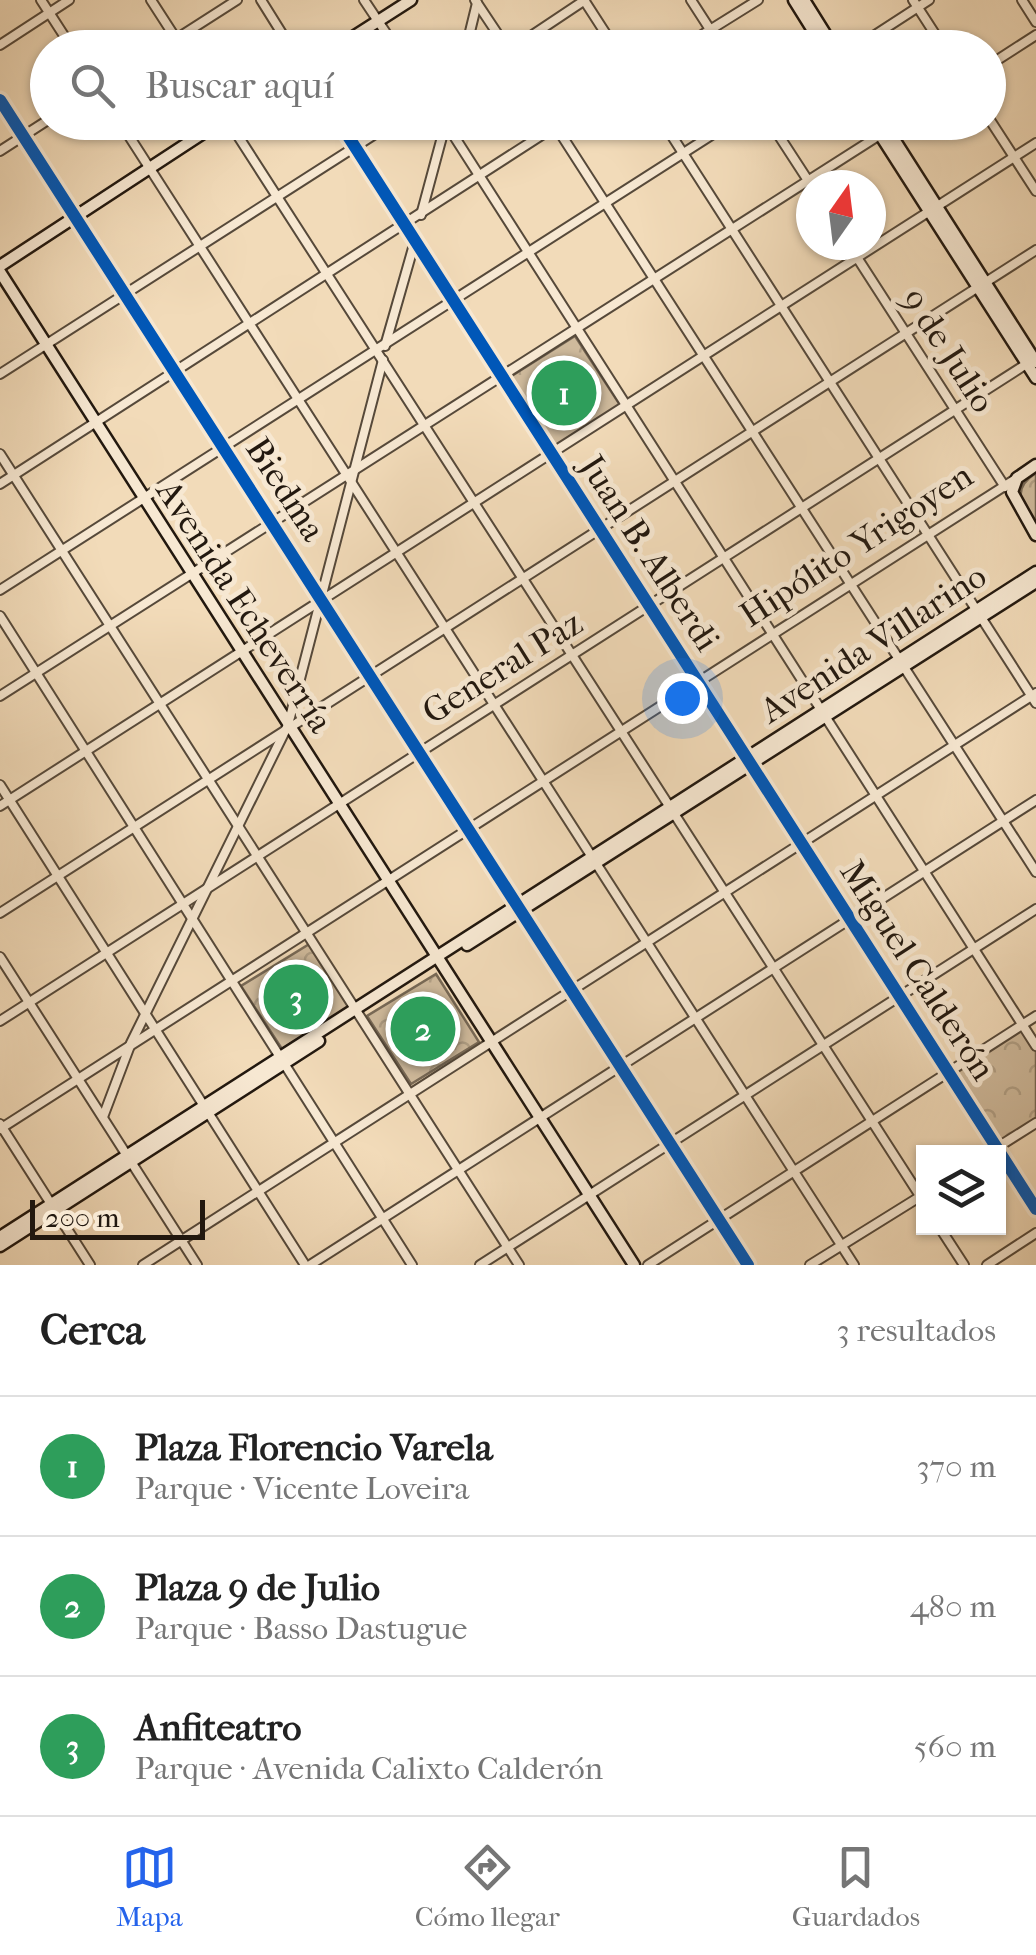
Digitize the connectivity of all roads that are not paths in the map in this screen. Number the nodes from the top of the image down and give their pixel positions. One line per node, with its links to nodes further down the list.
1 (41, 0): 17 (street)
2 (70, 0): 17 (street)
3 (151, 0): 22 (street)
4 (237, 0): 23 (street)
5 (260, 0): 24 (street)
6 (364, 0): 18 (street)
7 (411, 0): 18 (main road)
8 (585, 0): 29 (street); 30 (street)
9 (691, 0): 20 (street)
10 (758, 0): 20 (street)
11 (794, 0): 31 (main road)
12 (804, 0): 32 (main road)
13 (929, 0): 16 (street)
14 (1022, 0): 19 (street)
15 (477, 1): 27 (street); 28 (street)
16 (916, 4): 33 (street); 34 (street)
17 (49, 13): 21 (street); 36 (street)
18 (378, 21): 25 (main road); 26 (street)
19 (1036, 22)
20 (710, 29)
21 (60, 30)
22 (172, 30)
23 (190, 30)
24 (279, 30)
25 (364, 30)
26 (384, 30)
27 (470, 30)
28 (497, 30)
29 (538, 30)
30 (604, 30)
31 (813, 30)
32 (823, 30)
33 (880, 30)
34 (933, 30)
35 (1036, 35): 37 (street)
36 (0, 44)
37 (1006, 54)
38 (0, 100): 40 (street, Biedma)
39 (30, 132): 40 (street)
40 (23, 136): 58 (street); 71 (street, Biedma)
41 (132, 140): 61 (street)
42 (193, 140): 61 (main road)
43 (242, 140): 67 (street)
44 (350, 140): 57 (street, Juan B. Alberdi)
45 (367, 140): 57 (street)
46 (441, 140): 70 (street)
47 (457, 140): 64 (street)
48 (533, 140): 64 (street)
49 (567, 140): 68 (street)
50 (674, 140): 59 (street)
51 (704, 140): 59 (street)
52 (782, 140): 62 (street)
53 (868, 140): 63 (street)
54 (890, 140): 69 (main road)
55 (1003, 140): 60 (street)
56 (1036, 144): 60 (street)
57 (355, 148): 67 (street); 72 (street, Juan B. Alberdi)
58 (0, 150)
59 (683, 154): 68 (street); 73 (street)
60 (1014, 157): 66 (street); 69 (street)
61 (150, 168): 71 (main road); 76 (street)
62 (801, 170)
63 (828, 170)
64 (480, 176): 70 (street); 78 (street)
65 (796, 191): 73 (street)
66 (1036, 191)
67 (278, 197): 76 (street); 82 (street)
68 (606, 204): 78 (street); 83 (street)
69 (933, 209): 74 (street); 84 (main road)
70 (421, 215): 72 (street)
71 (75, 216): 81 (main road); 85 (street, Biedma)
72 (404, 225): 75 (street, Juan B. Alberdi); 82 (street)
73 (732, 229): 83 (street); 87 (street)
74 (886, 239)
75 (415, 241): 86 (street, Juan B. Alberdi); 92 (street)
76 (200, 247): 85 (street); 88 (street)
77 (1036, 250): 84 (street)
78 (529, 254): 86 (street); 89 (street)
79 (854, 260): 87 (street)
80 (858, 260): 90 (street, 9 de Julio)
81 (1, 269): 91 (main road, Avenida Echeverría)
82 (326, 274): 88 (street); 92 (street)
83 (654, 278): 89 (street); 93 (street)
84 (981, 284): 90 (street); 94 (main road)
85 (125, 295): 91 (street); 95 (street, Biedma)
86 (454, 303): 92 (street); 97 (street, Juan B. Alberdi)
87 (781, 306): 93 (street); 99 (street)
88 (249, 323): 95 (street); 100 (street)
89 (576, 327): 97 (street); 101 (street)
90 (904, 333): 99 (street); 102 (street, 9 de Julio)
91 (46, 345): 96 (street); 103 (main road, Avenida Echeverría)
92 (382, 352): 100 (street); 104 (street); 111 (street)
93 (704, 356): 101 (street); 105 (street)
94 (1033, 360): 98 (main road); 102 (street, General Paz)
95 (174, 372): 103 (street); 106 (street, Biedma)
96 (0, 374)
97 (500, 378): 104 (street); 108 (street, Juan B. Alberdi)
98 (1036, 378)
99 (830, 382): 105 (street); 109 (street)
100 (299, 400): 106 (street); 111 (street)
101 (627, 406): 108 (street); 114 (street)
102 (955, 410): 109 (street, General Paz); 116 (street, 9 de Julio)
103 (95, 422): 112 (street); 118 (main road, Avenida Echeverría)
104 (425, 426): 111 (street); 119 (street)
105 (753, 432): 114 (street); 120 (street)
106 (223, 448): 118 (street); 121 (street, Biedma)
107 (0, 454): 112 (street)
108 (550, 455): 119 (street); 122 (street, Juan B. Alberdi)
109 (879, 458): 120 (street, General Paz); 123 (street)
110 (1036, 466): 113 (main road, Hipólito Yrigoyen)
111 (352, 475): 121 (street); 126 (street); 134 (street)
112 (14, 476): 115 (street); 125 (street)
113 (1016, 478): 116 (street, Hipólito Yrigoyen); 117 (main road, Hipólito Yrigoyen)
114 (675, 481): 122 (street); 127 (street)
115 (0, 484)
116 (1004, 486): 117 (street, 9 de Julio); 123 (street, Hipólito Yrigoyen)
117 (1013, 499): 124 (main road, 9 de Julio)
118 (145, 500): 125 (street); 129 (main road, Avenida Echeverría)
119 (474, 503): 126 (street); 130 (street)
120 (802, 508): 127 (street, General Paz); 132 (street)
121 (272, 524): 129 (street); 134 (street, Biedma)
122 (600, 530): 130 (street); 135 (street, Juan B. Alberdi)
123 (928, 534): 132 (street, Hipólito Yrigoyen); 136 (street)
124 (1036, 535)
125 (62, 552): 133 (street); 138 (street)
126 (397, 552): 134 (street); 139 (street)
127 (725, 558): 135 (street, General Paz); 140 (street)
128 (1036, 572): 136 (main road, Avenida Villarino)
129 (193, 575): 138 (street); 141 (main road, Avenida Echeverría)
130 (523, 577): 139 (street); 142 (street)
131 (1036, 582): 136 (main road, Avenida Villarino)
132 (852, 584): 140 (street, Hipólito Yrigoyen); 143 (street)
133 (0, 590)
134 (321, 601): 141 (street); 145 (street, Biedma); 152 (street)
135 (648, 606): 142 (street, General Paz); 146 (street, Juan B. Alberdi)
136 (978, 614): 143 (main road, Avenida Villarino); 148 (street)
137 (0, 616): 144 (street)
138 (112, 627): 144 (street); 149 (street)
139 (445, 628): 145 (street); 150 (street)
140 (774, 634): 146 (street, Hipólito Yrigoyen); 151 (street)
141 (242, 651): 149 (street); 152 (main road, Avenida Echeverría)
142 (573, 654): 150 (street, General Paz); 153 (street)
143 (902, 663): 151 (main road, Avenida Villarino); 154 (street)
144 (36, 674): 147 (street); 155 (street)
145 (370, 676): 152 (street); 156 (street, Biedma)
146 (698, 682): 153 (street, Hipólito Yrigoyen); 157 (street, Juan B. Alberdi)
147 (0, 696)
148 (1034, 697): 154 (street)
149 (160, 702): 155 (street); 158 (street)
150 (494, 704): 156 (street, General Paz); 159 (street)
151 (824, 712): 157 (main road, Avenida Villarino); 161 (street)
152 (288, 728): 158 (street); 164 (main road, Avenida Echeverría); 168 (street)
153 (621, 731): 159 (street, Hipólito Yrigoyen); 166 (street)
154 (954, 746): 161 (street); 167 (street)
155 (85, 750): 162 (street); 169 (street)
156 (418, 752): 164 (street, General Paz); 170 (street, Biedma)
157 (748, 760): 166 (main road, Avenida Villarino); 171 (street, Miguel Calderón)
158 (210, 779): 168 (street); 169 (street)
159 (543, 780): 170 (street, Hipólito Yrigoyen); 173 (street)
160 (0, 785): 162 (street)
161 (876, 795): 171 (street); 174 (street)
162 (10, 800): 165 (street); 176 (street)
163 (1036, 800): 167 (street)
164 (339, 804): 172 (street, General Paz); 177 (main road, Avenida Echeverría)
165 (0, 806)
166 (671, 810): 173 (main road, Avenida Villarino); 179 (street)
167 (1003, 822): 174 (street); 175 (street)
168 (240, 825): 172 (street); 178 (street)
169 (133, 826): 176 (street); 180 (street)
170 (468, 830): 177 (street, Hipólito Yrigoyen); 181 (street, Biedma)
171 (802, 844): 179 (street); 184 (street, Miguel Calderón)
172 (259, 856): 178 (street, General Paz); 186 (street)
173 (594, 859): 181 (main road, Avenida Villarino); 187 (street)
174 (925, 871): 184 (street); 188 (street)
175 (1036, 872)
176 (58, 876): 183 (street); 189 (street)
177 (388, 881): 186 (street, Hipólito Yrigoyen); 191 (main road, Avenida Echeverría)
178 (208, 889): 180 (street, General Paz); 185 (street)
179 (725, 893): 187 (street); 192 (street)
180 (183, 905): 185 (street); 189 (street, General Paz)
181 (519, 908): 191 (main road, Avenida Villarino); 194 (street, Biedma)
182 (1036, 909): 188 (street)
183 (0, 913)
184 (850, 919): 192 (street); 195 (street, Miguel Calderón)
185 (192, 920): 193 (street); 198 (street)
186 (308, 932): 193 (street, Hipólito Yrigoyen); 197 (street)
187 (646, 942): 194 (street); 200 (street)
188 (973, 949): 195 (street); 202 (street)
189 (106, 952): 196 (street, General Paz); 198 (street)
190 (0, 957): 196 (street)
191 (439, 960): 197 (main road, Avenida Villarino); 204 (main road, Avenida Echeverría)
192 (774, 969): 200 (street); 206 (street)
193 (231, 981): 203 (street, Hipólito Yrigoyen); 208 (street)
194 (572, 990): 204 (street); 209 (street, Biedma)
195 (900, 996): 206 (street); 210 (street, Miguel Calderón)
196 (29, 1002): 201 (street, General Paz); 211 (street)
197 (358, 1012): 208 (main road, Avenida Villarino); 212 (street)
198 (146, 1013): 203 (street); 205 (street)
199 (1036, 1016): 202 (street)
200 (696, 1018): 209 (street); 213 (street)
201 (0, 1020)
202 (1022, 1025): 207 (street); 210 (street)
203 (157, 1029): 205 (street, Hipólito Yrigoyen); 214 (street)
204 (491, 1041): 212 (street); 216 (main road, Avenida Echeverría)
205 (131, 1043): 211 (street, Hipólito Yrigoyen); 215 (street)
206 (823, 1046): 213 (street); 217 (street)
207 (1036, 1046)
208 (283, 1060): 214 (main road, Avenida Villarino); 220 (street)
209 (620, 1067): 216 (street); 221 (street, Biedma)
210 (948, 1072): 217 (street); 222 (street, Miguel Calderón)
211 (77, 1078): 215 (street); 219 (street, Hipólito Yrigoyen)
212 (410, 1090): 220 (street); 226 (street)
213 (745, 1095): 221 (street); 227 (street)
214 (207, 1109): 224 (main road, Avenida Villarino); 229 (street)
215 (103, 1117): 224 (street)
216 (540, 1119): 226 (street); 230 (main road, Avenida Echeverría)
217 (872, 1122): 227 (street); 228 (street)
218 (1036, 1123): 223 (street)
219 (1, 1127): 232 (street)
220 (334, 1141): 229 (street); 234 (street)
221 (670, 1144): 230 (street); 235 (street, Biedma)
222 (990, 1145)
223 (1001, 1145)
224 (130, 1158): 232 (main road, Avenida Villarino); 239 (street)
225 (1006, 1168): 233 (street, Miguel Calderón)
226 (460, 1170): 234 (street); 242 (street)
227 (794, 1172): 235 (street); 240 (street)
228 (916, 1188)
229 (257, 1190): 239 (street); 246 (street)
230 (590, 1195): 242 (street); 250 (main road, Avenida Echeverría)
231 (916, 1201): 240 (street)
232 (53, 1208): 238 (main road); 241 (main road); 243 (street)
233 (1036, 1209)
234 (384, 1220): 246 (street); 247 (street)
235 (718, 1220): 251 (street); 252 (street, Biedma)
236 (1036, 1233): 256 (street)
237 (945, 1235): 255 (street)
238 (0, 1237)
239 (182, 1240): 244 (street); 245 (street)
240 (841, 1245): 253 (street); 254 (street)
241 (0, 1246)
242 (508, 1248): 248 (street); 249 (street)
243 (90, 1265)
244 (143, 1265)
245 (197, 1265)
246 (308, 1265)
247 (412, 1265)
248 (480, 1265)
249 (519, 1265)
250 (634, 1265)
251 (648, 1265)
252 (748, 1265)
253 (810, 1265)
254 (854, 1265)
255 (964, 1265)
256 (986, 1265)

